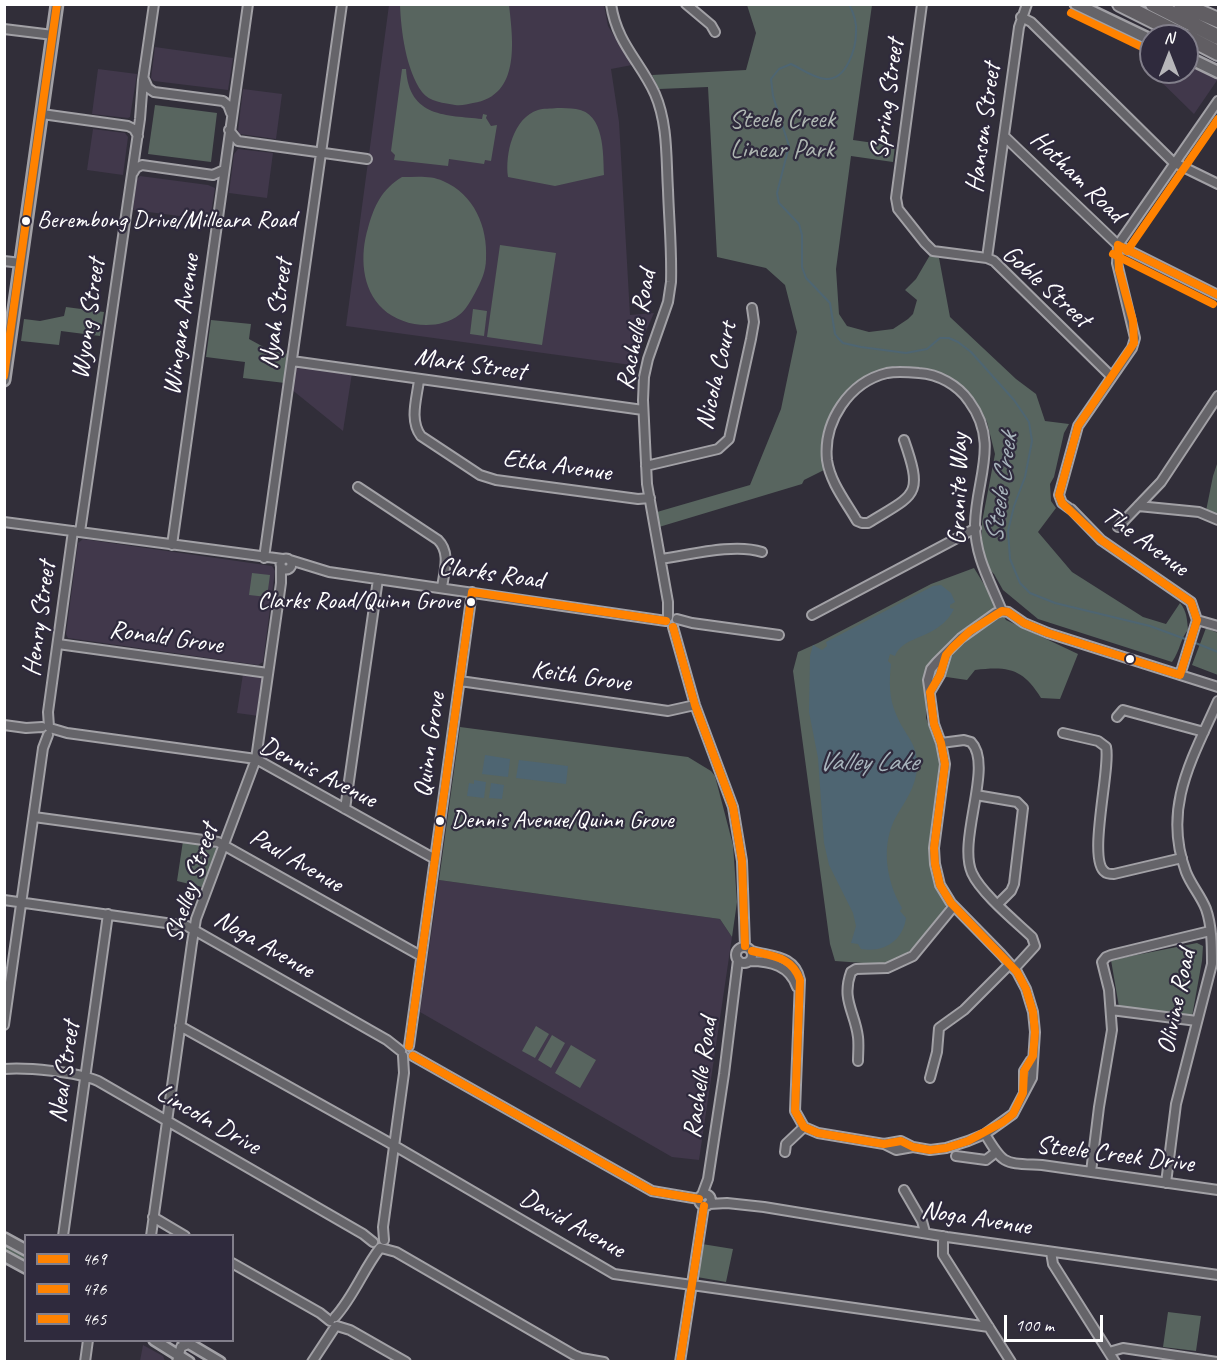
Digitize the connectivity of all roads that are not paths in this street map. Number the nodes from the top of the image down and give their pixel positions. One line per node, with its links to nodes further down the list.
1 (57, 4): 19 (main road)
2 (154, 4): 25 (street, Wyong Street)
3 (248, 4): 26 (street, Wingara Avenue)
4 (342, 4): 40 (street, Nyah Street)
5 (611, 4): 63 (street, Rachelle Road)
6 (686, 4): 17 (street)
7 (922, 4): 50 (street, Spring Street)
8 (1027, 4): 13 (street, Hanson Street)
9 (1076, 4): 18 (main road)
10 (1120, 4): 15 (highway)
11 (1153, 4): 20 (highway)
12 (1181, 4): 14 (highway)
13 (1021, 17): 37 (street, Hanson Street); 43 (street)
14 (1218, 20)
15 (1160, 24)
16 (4, 29): 19 (street)
17 (715, 32)
18 (1139, 34)
19 (53, 35): 32 (main road)
20 (1218, 37)
21 (1199, 44): 22 (highway)
22 (1218, 53)
23 (1199, 63): 24 (main road)
24 (1218, 72)
25 (144, 77): 27 (street); 28 (street, Wyong Street)
26 (236, 90): 30 (street); 31 (street, Wingara Avenue)
27 (153, 92): 28 (street); 30 (street)
28 (142, 100): 33 (street, Wyong Street)
29 (1218, 101): 43 (street)
30 (225, 102): 31 (street)
31 (231, 113): 35 (street, Wingara Avenue)
32 (42, 114): 34 (street); 54 (main road)
33 (140, 119): 34 (street); 36 (street, Wyong Street)
34 (128, 126): 36 (street)
35 (229, 130): 38 (street); 39 (street, Wingara Avenue)
36 (138, 136): 41 (street, Wyong Street)
37 (1004, 136): 51 (street, Hotham Road); 52 (street, Hanson Street)
38 (238, 141): 39 (street); 40 (street)
39 (226, 149): 45 (street, Wingara Avenue)
40 (321, 153): 42 (street); 58 (street, Nyah Street)
41 (135, 155): 44 (street); 47 (street, Wyong Street)
42 (367, 159)
43 (1175, 164): 48 (street); 51 (street)
44 (145, 166): 46 (street); 47 (street)
45 (224, 170): 46 (street); 49 (street, Wingara Avenue)
46 (213, 175): 49 (street)
47 (131, 177): 73 (street, Wyong Street)
48 (1218, 184)
49 (221, 193): 74 (street, Wingara Avenue)
50 (896, 198): 52 (street, Goble Street)
51 (1118, 245): 55 (street, Hotham Road); 59 (street, The Avenue)
52 (987, 258): 59 (street, Goble Street)
53 (4, 261): 54 (street)
54 (21, 263): 57 (main road)
55 (1218, 295)
56 (752, 308): 65 (street, Nicola Court)
57 (7, 350): 60 (main road)
58 (292, 361): 61 (street, Mark Street); 76 (street, Nyah Street)
59 (1112, 378): 84 (street, The Avenue)
60 (4, 380)
61 (419, 380): 63 (street, Mark Street); 67 (street, Etka Avenue)
62 (1217, 401): 68 (street)
63 (644, 410): 65 (street, Rachelle Road)
64 (904, 440): 72 (street, Granite Way)
65 (646, 466): 67 (street, Rachelle Road)
66 (358, 487): 80 (street)
67 (650, 498): 77 (street, Rachelle Road)
68 (1138, 506): 69 (street); 71 (street)
69 (1218, 520)
70 (4, 522): 73 (street, Clarks Road)
71 (1118, 527)
72 (976, 528): 82 (street, Granite Way); 83 (street)
73 (77, 532): 74 (street, Clarks Road); 88 (street, Henry Street)
74 (172, 544): 76 (street, Clarks Road)
75 (762, 552): 77 (street)
76 (264, 558): 78 (street, Clarks Road)
77 (661, 559): 85 (street, Rachelle Road)
78 (285, 565): 79 (street, Clarks Road); 89 (street, Shelley Street)
79 (378, 579): 80 (street, Clarks Road); 103 (street)
80 (442, 588): 81 (street, Clarks Road)
81 (472, 592): 85 (street, Clarks Road); 91 (street, Quinn Grove)
82 (1002, 610): 90 (street); 100 (street)
83 (812, 615)
84 (1197, 620): 86 (street); 90 (street)
85 (672, 621): 87 (street, Clarks Road); 94 (street, Rachelle Road)
86 (1218, 626)
87 (779, 635)
88 (58, 644): 89 (street, Ronald Grove); 97 (street, Henry Street)
89 (268, 673): 101 (street, Shelley Street)
90 (1180, 675): 92 (street)
91 (460, 681): 94 (street, Keith Grove); 107 (street, Quinn Grove)
92 (1218, 687)
93 (1218, 701): 98 (street, Olivine Road)
94 (695, 705): 115 (street, Rachelle Road)
95 (1117, 717): 98 (street)
96 (4, 725): 97 (street, Dennis Avenue)
97 (45, 730): 101 (street, Dennis Avenue); 104 (street, Henry Street)
98 (1204, 732): 106 (street, Olivine Road)
99 (1063, 733): 106 (street)
100 (941, 743): 102 (street); 111 (street)
101 (256, 759): 103 (street, Dennis Avenue); 105 (street, Shelley Street)
102 (976, 795): 110 (street); 110 (street)
103 (345, 809): 107 (street, Dennis Avenue)
104 (34, 817): 105 (street, Paul Avenue); 109 (street, Henry Street)
105 (225, 845): 113 (street, Shelley Street); 116 (street, Paul Avenue)
106 (1182, 858): 114 (street, Olivine Road)
107 (435, 859): 116 (street, Quinn Grove)
108 (4, 900): 109 (street, Noga Avenue)
109 (22, 902): 112 (street, Noga Avenue); 124 (street, Henry Street)
110 (998, 904): 120 (street)
111 (954, 906): 120 (street); 127 (street)
112 (108, 914): 113 (street, Noga Avenue); 131 (street, Neal Street)
113 (194, 930): 125 (street, Shelley Street); 126 (street, Noga Avenue)
114 (1210, 931): 122 (street); 123 (street, Olivine Road)
115 (748, 949): 117 (street); 118 (street); 119 (street)
116 (421, 956): 126 (street, Quinn Grove)
117 (738, 960): 118 (street); 121 (street, Rachelle Road)
118 (749, 961): 119 (street); 121 (street, Rachelle Road)
119 (783, 963): 134 (street)
120 (1012, 967): 132 (street); 135 (street)
121 (736, 984): 144 (street, Rachelle Road)
122 (1111, 1010): 123 (street); 140 (street)
123 (1197, 1021): 141 (street, Olivine Road)
124 (4, 1025)
125 (180, 1026): 133 (street, Shelley Street); 136 (street, David Avenue)
126 (407, 1052): 136 (street, Quinn Grove); 144 (street, Noga Avenue)
127 (858, 1061)
128 (4, 1063): 130 (street, Lincoln Drive)
129 (4, 1069): 130 (street, Lincoln Drive)
130 (23, 1069): 131 (street, Lincoln Drive)
131 (85, 1077): 133 (street, Lincoln Drive); 147 (street, Neal Street)
132 (930, 1078)
133 (167, 1120): 145 (street, Shelley Street); 152 (street, Lincoln Drive)
134 (804, 1127): 135 (street); 137 (street)
135 (985, 1134): 138 (street)
136 (394, 1147): 152 (street, Quinn Grove); 159 (street, David Avenue)
137 (785, 1152)
138 (995, 1153): 139 (street); 140 (street, Steele Creek Drive)
139 (956, 1156)
140 (1091, 1172): 141 (street, Steele Creek Drive)
141 (1166, 1183): 143 (street, Steele Creek Drive)
142 (904, 1190): 146 (street)
143 (1218, 1190)
144 (706, 1200): 146 (street, Noga Avenue); 159 (street, Rachelle Road)
145 (153, 1217): 148 (street, Shelley Street); 149 (street)
146 (924, 1232): 150 (street, Noga Avenue)
147 (63, 1234)
148 (151, 1234)
149 (182, 1234)
150 (945, 1236): 154 (street, Noga Avenue); 161 (street)
151 (4, 1238): 153 (street)
152 (379, 1243): 160 (street, Quinn Grove); 167 (street, Lincoln Drive)
153 (24, 1249)
154 (1051, 1252): 158 (street, Noga Avenue); 165 (street)
155 (4, 1256): 157 (street)
156 (234, 1264): 160 (street)
157 (24, 1267)
158 (1218, 1275)
159 (692, 1285): 161 (street, David Avenue); 174 (street, Rachelle Road)
160 (335, 1322): 171 (street, Quinn Grove); 172 (street)
161 (990, 1328): 175 (street)
162 (88, 1342): 168 (street)
163 (155, 1342): 166 (street)
164 (186, 1342): 166 (street); 170 (street)
165 (1109, 1352): 176 (street); 177 (street)
166 (177, 1358): 169 (street)
167 (590, 1361): 173 (street, Lincoln Drive)
168 (85, 1362)
169 (189, 1362)
170 (220, 1362)
171 (312, 1362)
172 (406, 1362)
173 (604, 1362)
174 (680, 1362)
175 (1011, 1362)
176 (1115, 1362)
177 (1217, 1362)

